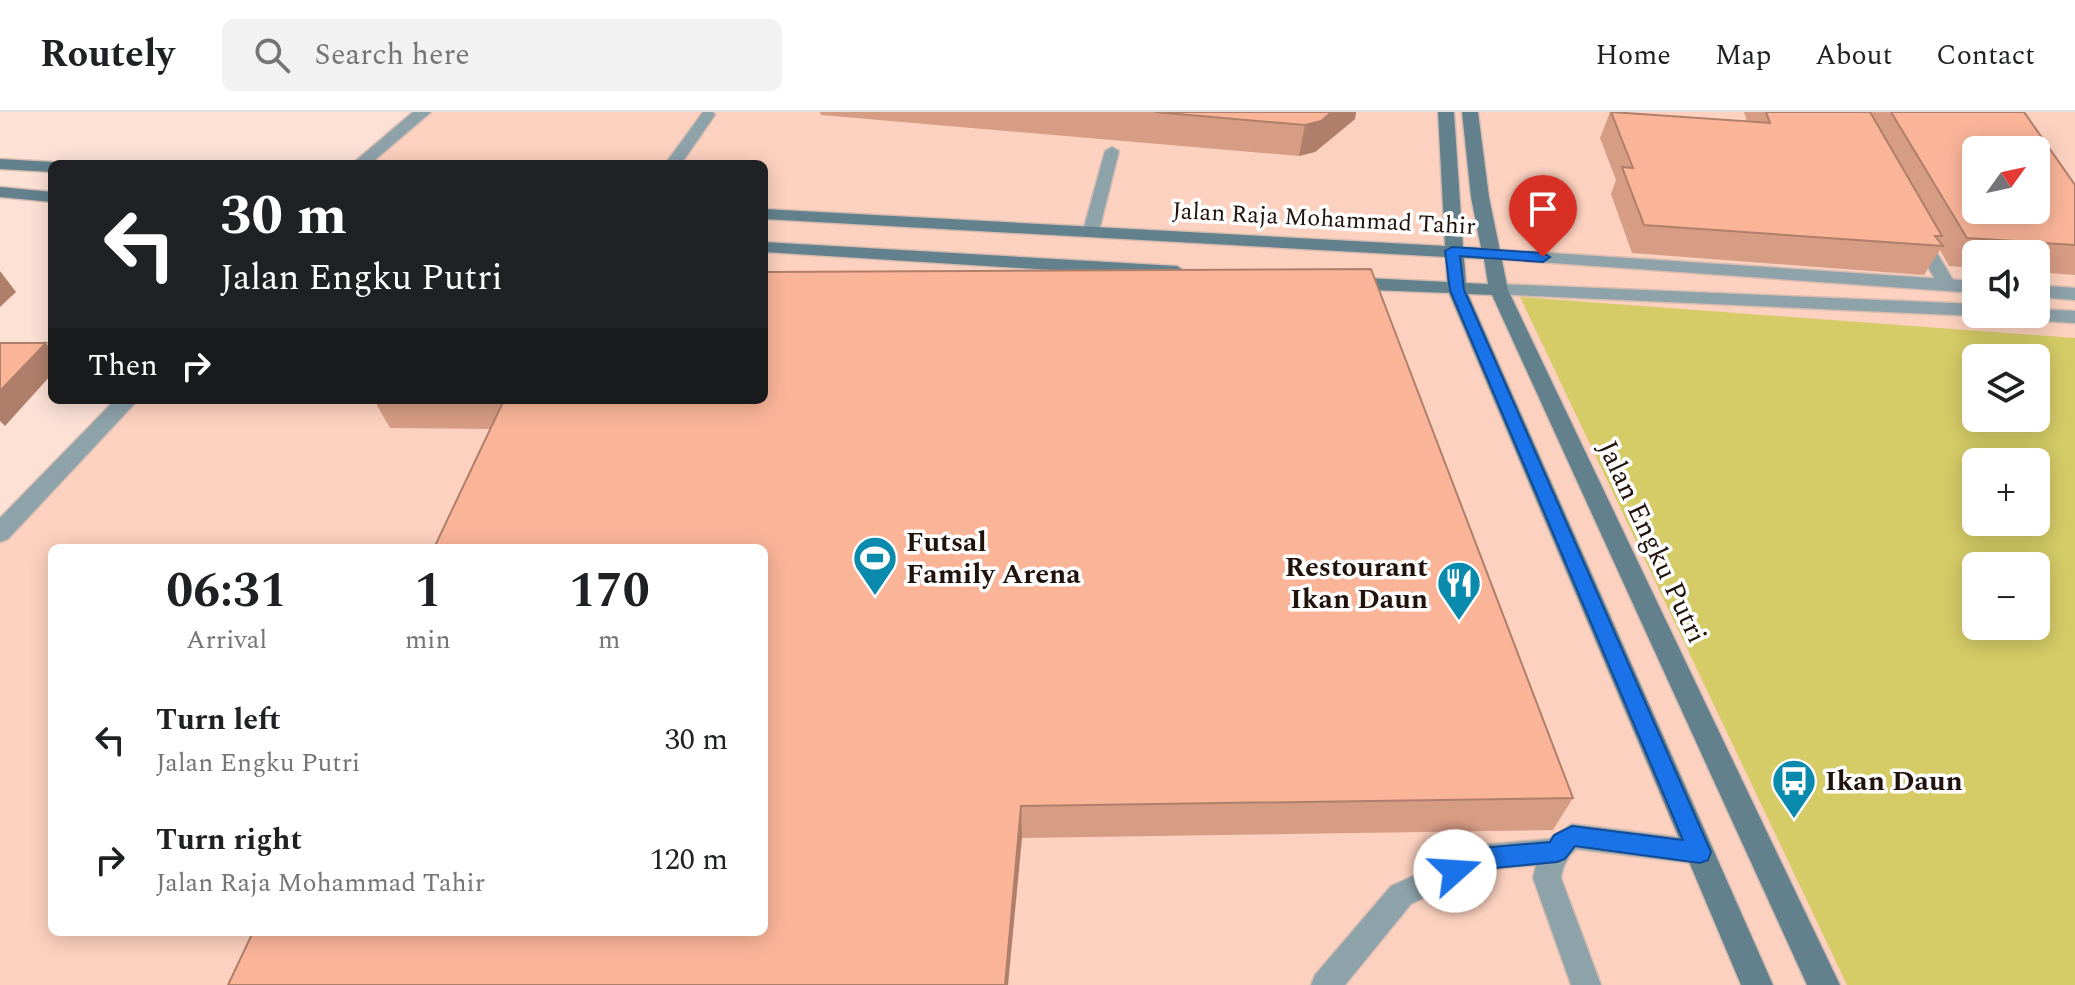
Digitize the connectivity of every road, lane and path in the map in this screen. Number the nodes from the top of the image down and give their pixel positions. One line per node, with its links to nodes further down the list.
1 (423, 112): 6 (street)
2 (1446, 112): 16 (main road)
3 (1470, 112): 17 (main road, Jalan Engku Putri)
4 (708, 115): 7 (lane)
5 (1112, 151): 14 (lane)
6 (365, 160)
7 (676, 160)
8 (0, 164): 9 (main road)
9 (48, 167)
10 (0, 192): 11 (main road)
11 (48, 197)
12 (768, 214): 14 (main road, Jalan Raja Mohammad Tahir)
13 (1910, 219): 20 (lane)
14 (1091, 231): 16 (main road, Jalan Raja Mohammad Tahir)
15 (768, 247): 18 (main road)
16 (1452, 251): 17 (main road, Jalan Raja Mohammad Tahir); 22 (main road)
17 (1489, 254): 20 (street, Jalan Raja Mohammad Tahir); 23 (main road, Jalan Engku Putri)
18 (1192, 273)
19 (1319, 281): 22 (main road)
20 (1947, 285): 21 (street, Jalan Raja Mohammad Tahir)
21 (1962, 286)
22 (1457, 290): 23 (main road); 32 (main road)
23 (1499, 290): 26 (street); 36 (main road, Jalan Engku Putri)
24 (2050, 292): 25 (street)
25 (2075, 294)
26 (1962, 309)
27 (2050, 315): 28 (street)
28 (2075, 317)
29 (123, 404): 30 (street)
30 (0, 533)
31 (1557, 851): 32 (lane); 33 (lane); 34 (lane)
32 (1700, 852): 35 (main road)
33 (1326, 985)
34 (1586, 985)
35 (1757, 985)
36 (1824, 985)

